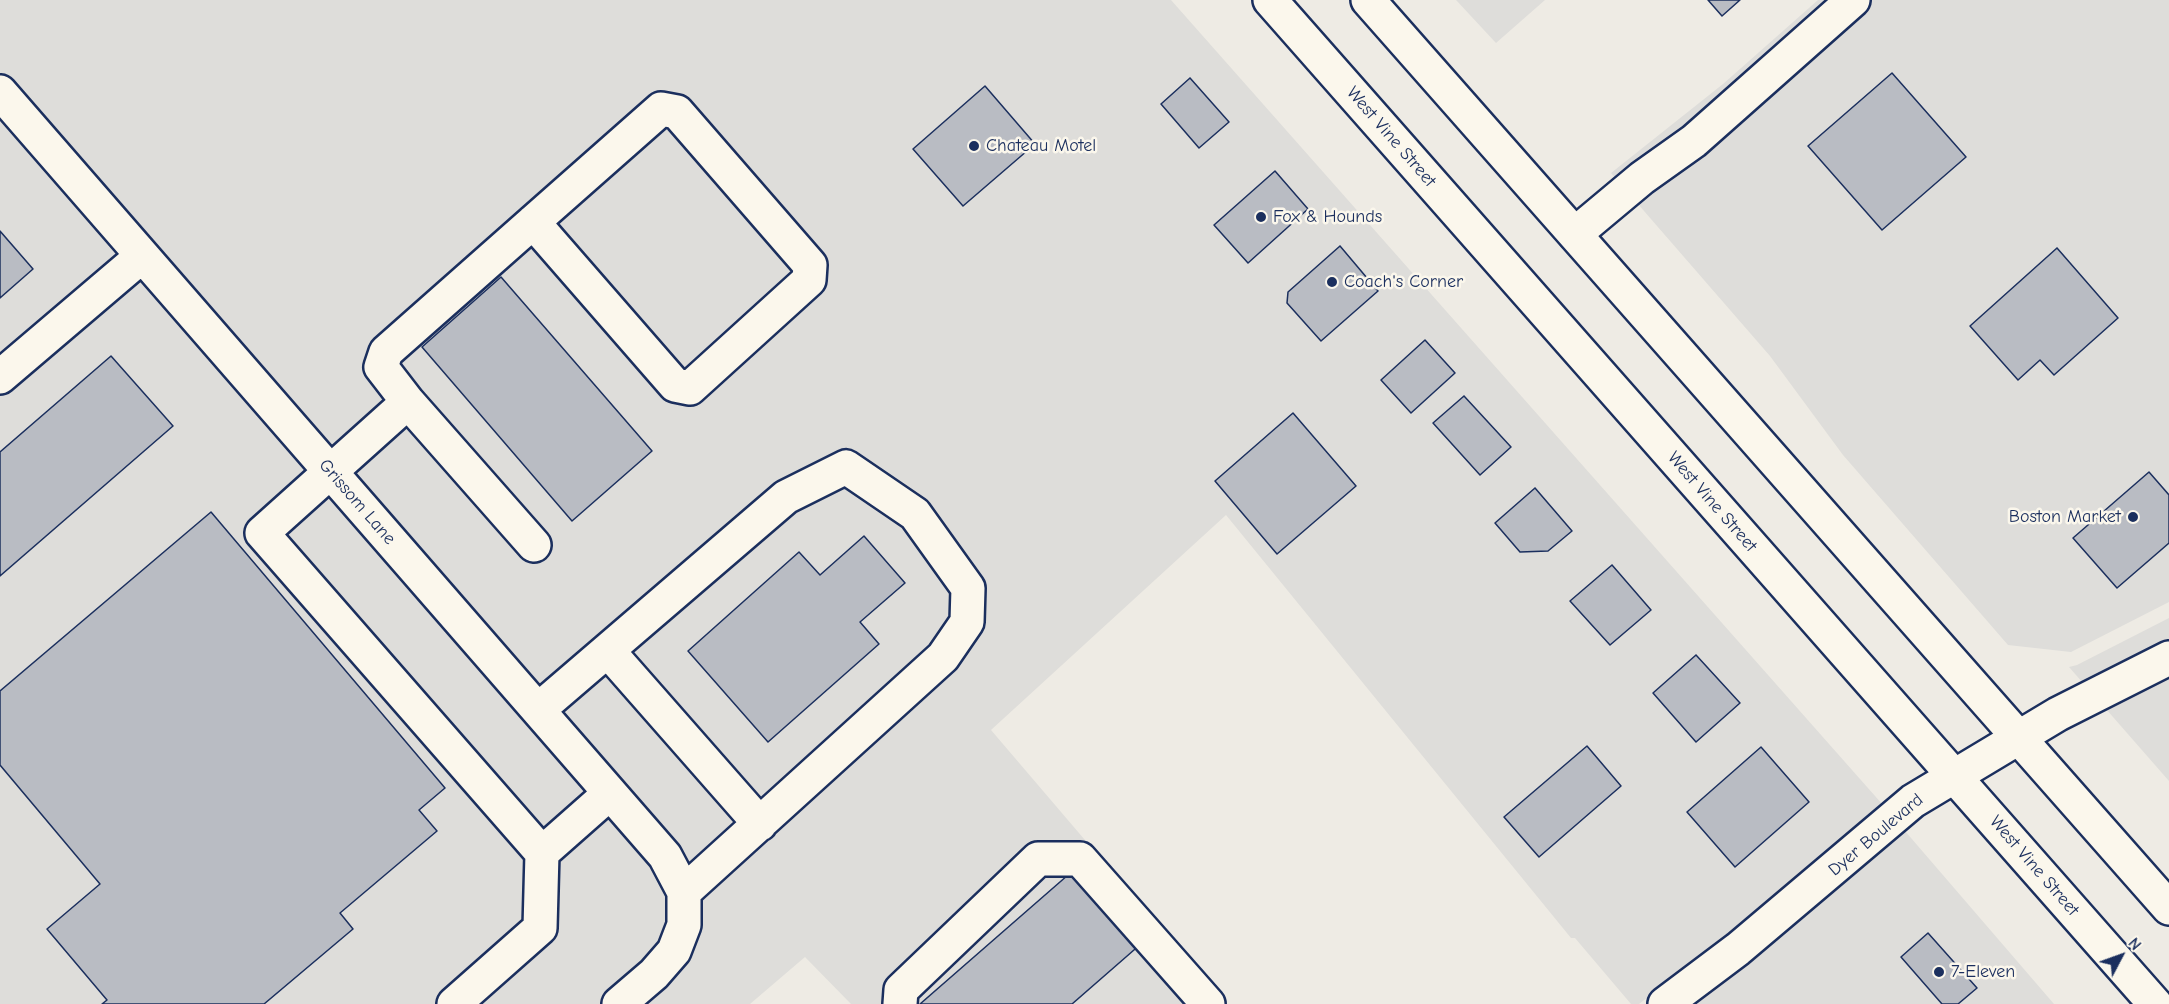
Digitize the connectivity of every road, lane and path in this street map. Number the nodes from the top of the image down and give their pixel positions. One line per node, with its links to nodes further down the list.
1 (1270, 0): 16 (main road, West Vine Street)
2 (1368, 0): 6 (main road)
3 (1853, 0): 6 (main road)
4 (0, 92): 7 (main road, Grissom Lane)
5 (532, 222): 5 (main road); 9 (main road)
6 (1575, 234): 15 (main road)
7 (142, 255): 8 (main road); 10 (main road, Grissom Lane)
8 (0, 377)
9 (408, 402): 10 (main road); 11 (main road)
10 (330, 471): 14 (main road, Grissom Lane); 19 (main road)
11 (534, 545)
12 (608, 651): 14 (main road); 18 (main road); 18 (main road)
13 (2169, 658): 15 (main road, Dyer Boulevard)
14 (538, 711): 17 (main road, Grissom Lane)
15 (2018, 738): 16 (main road, Dyer Boulevard); 21 (main road)
16 (1954, 776): 26 (main road, Dyer Boulevard); 27 (main road, West Vine Street)
17 (610, 793): 19 (main road); 20 (main road, Grissom Lane)
18 (760, 824): 20 (main road)
19 (542, 854): 22 (main road)
20 (684, 892): 23 (main road, Grissom Lane)
21 (2169, 908)
22 (454, 1004)
23 (619, 1004)
24 (900, 1004): 25 (main road)
25 (1208, 1004)
26 (1665, 1004)
27 (2155, 1004)

